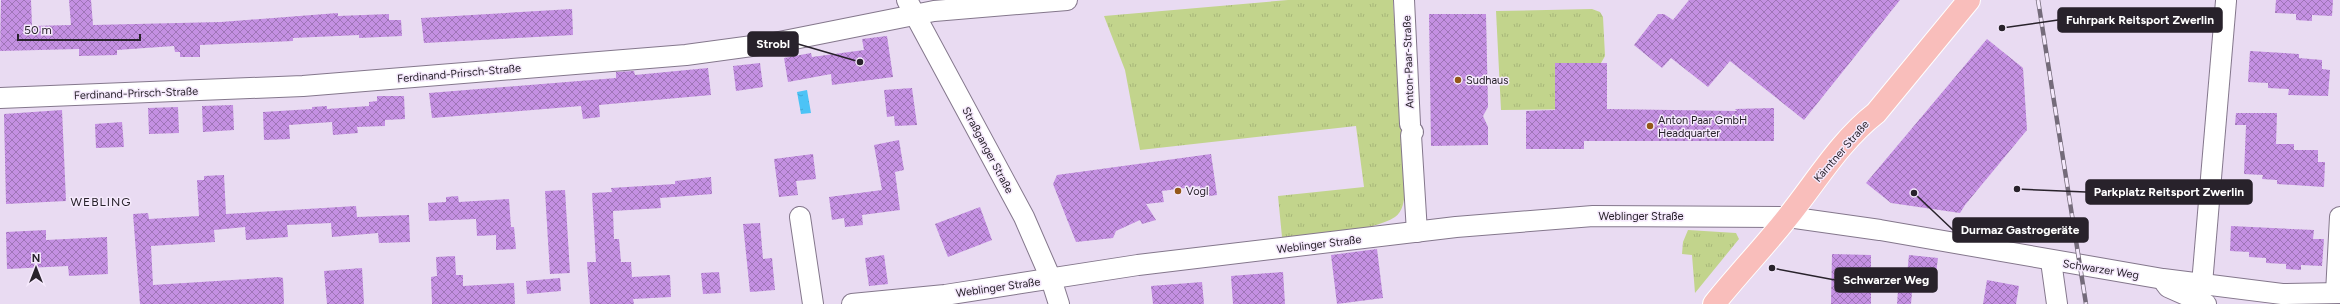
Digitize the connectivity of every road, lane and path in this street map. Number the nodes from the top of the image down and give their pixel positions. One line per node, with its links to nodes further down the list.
1 (1067, 0): 5 (street)
2 (1404, 0): 10 (street, Anton-Paar-Straße)
3 (1969, 0): 8 (main road, Kärntner Straße)
4 (2226, 1): 14 (street)
5 (911, 7): 6 (street, Ferdinand-Prirsch-Straße); 12 (street, Straßganger Straße)
6 (0, 98)
7 (800, 217): 17 (street)
8 (1788, 217): 10 (street, Weblinger Straße); 11 (street, Schwarzer Weg); 20 (main road, Kärntner Straße)
9 (2340, 217): 15 (street, Schwarzer Weg)
10 (1417, 232): 12 (street, Weblinger Straße)
11 (2051, 261): 13 (street, Schwarzer Weg); 21 (street)
12 (1051, 279): 18 (street, Weblinger Straße); 19 (street, Straßganger Straße)
13 (2163, 279): 14 (street, Schwarzer Weg); 22 (street)
14 (2202, 284): 16 (street, Schwarzer Weg)
15 (2338, 293): 16 (street, Schwarzer Weg)
16 (2283, 299)
17 (813, 304)
18 (852, 304)
19 (1058, 304)
20 (1714, 304)
21 (2057, 304)
22 (2206, 304)

